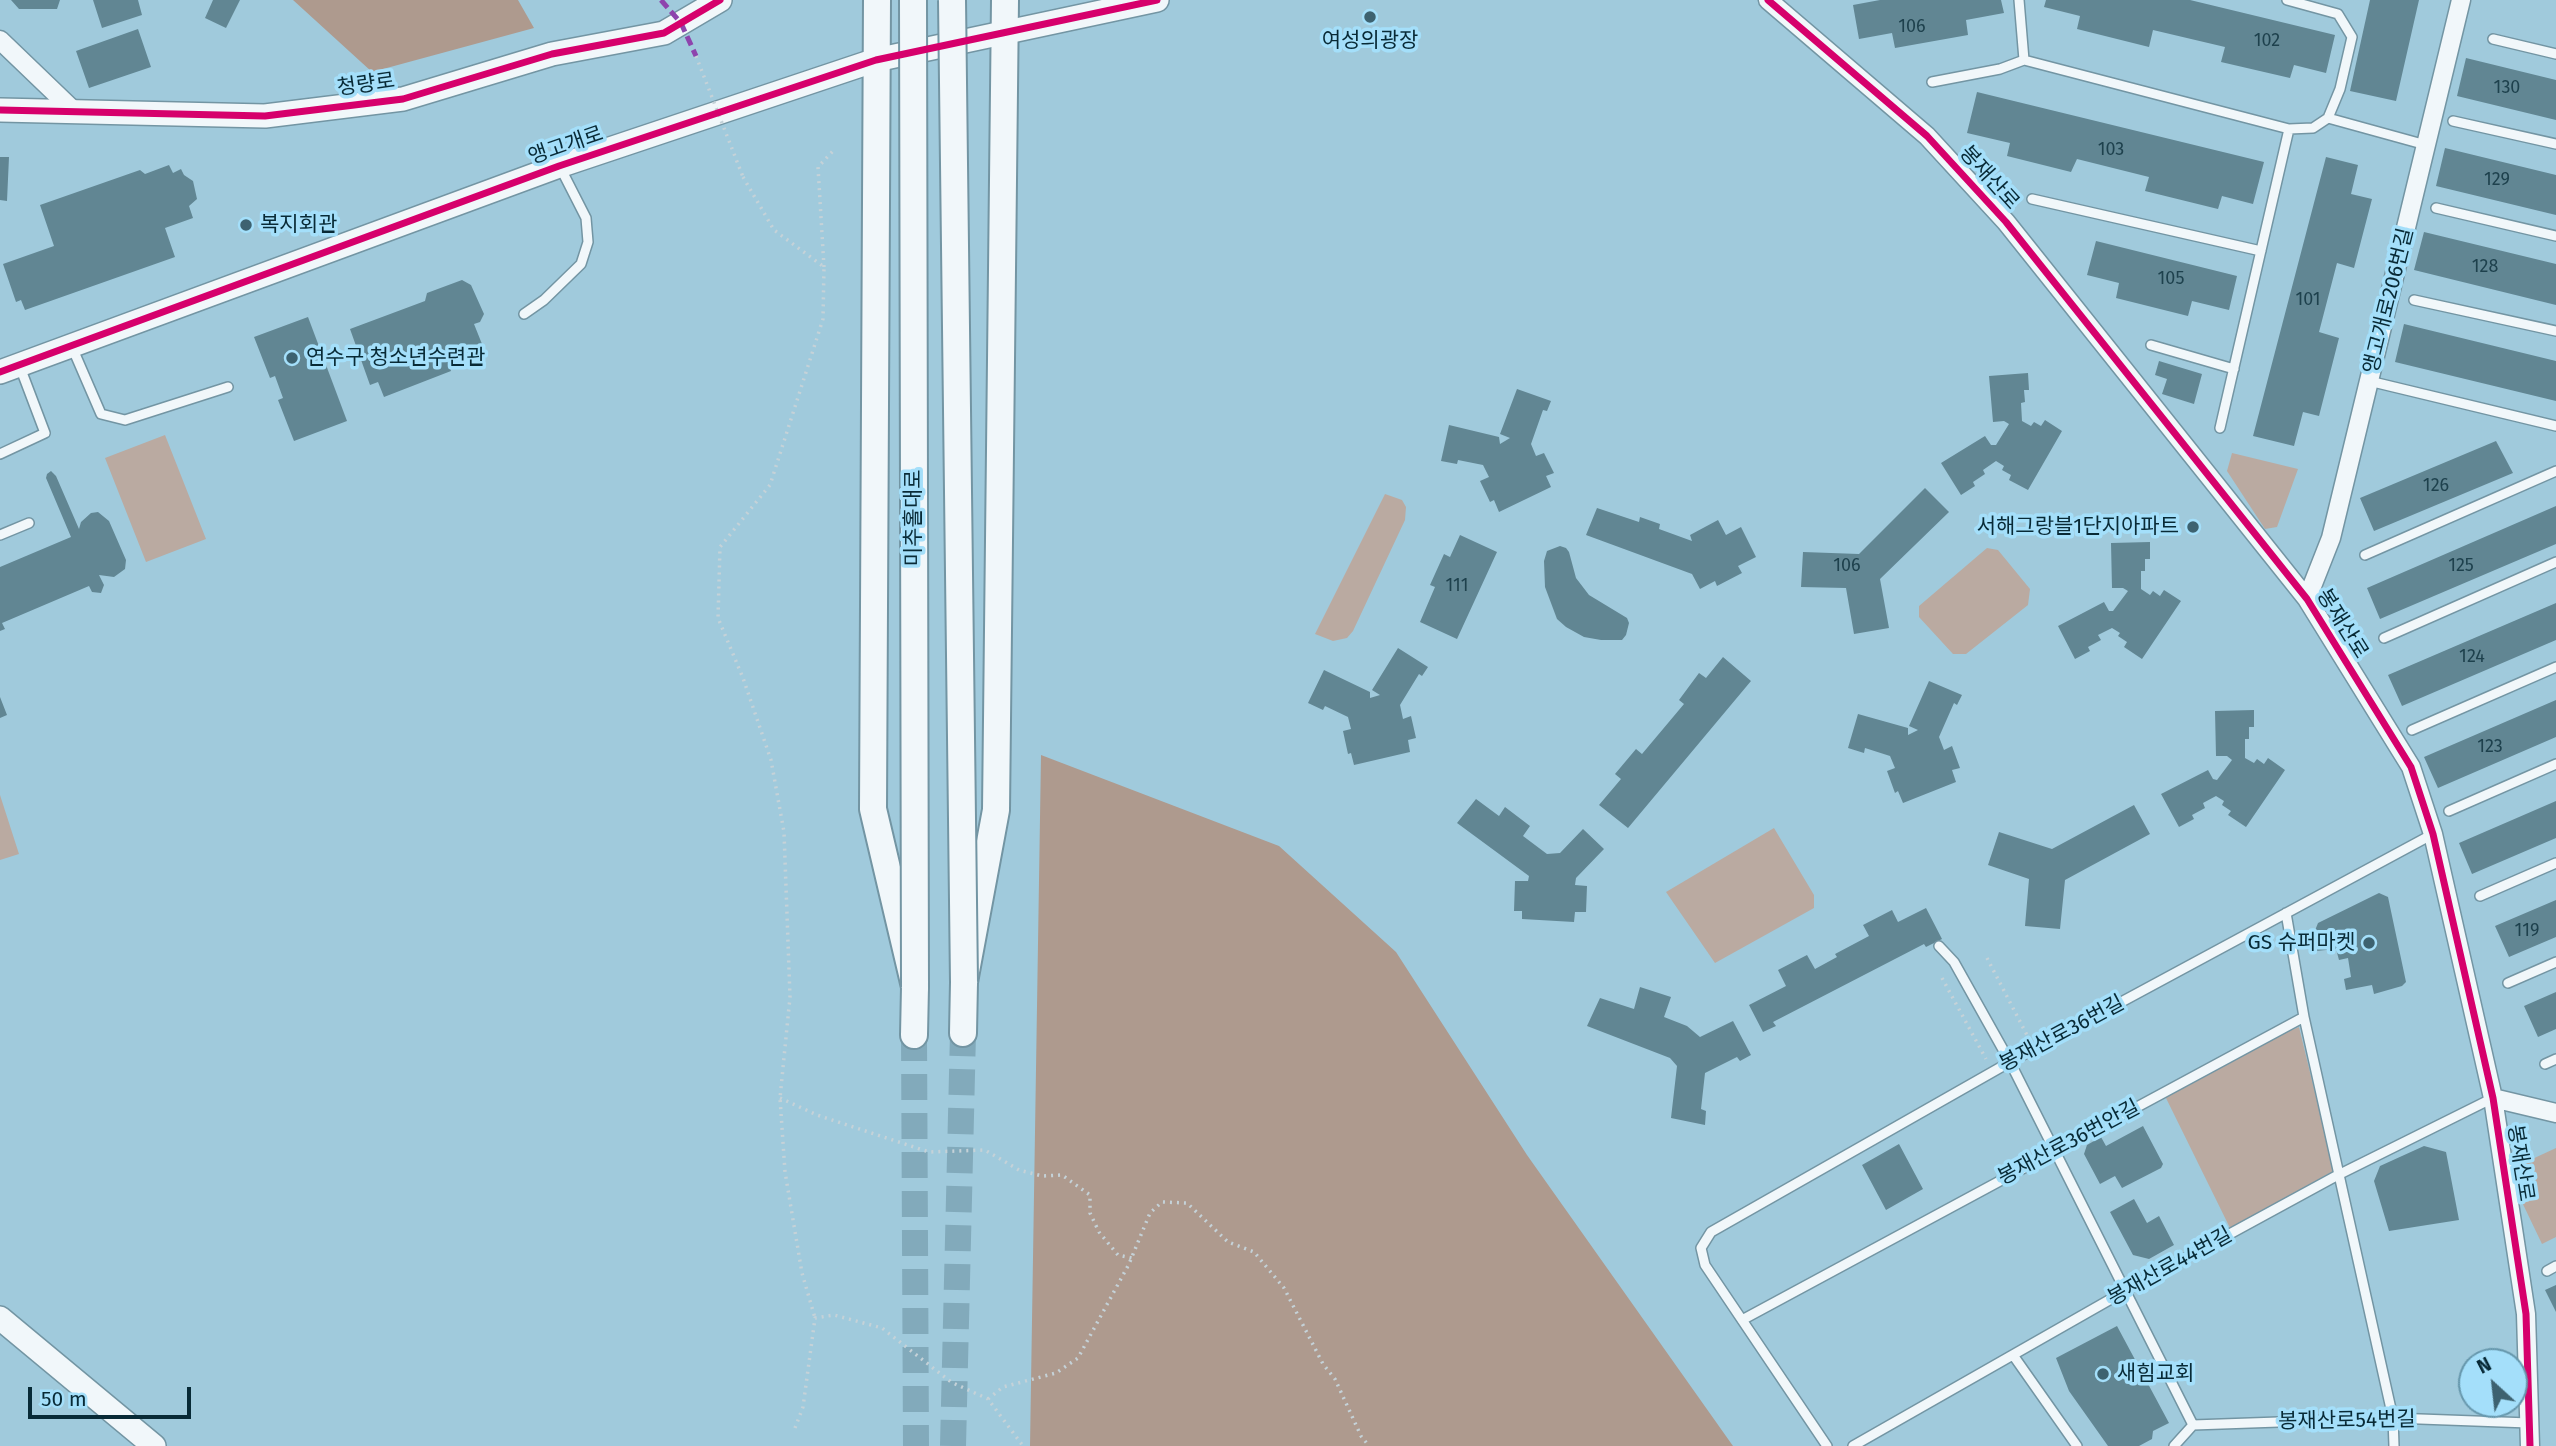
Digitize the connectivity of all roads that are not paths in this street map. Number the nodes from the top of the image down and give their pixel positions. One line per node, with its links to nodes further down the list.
1 (720, 0): 19 (street, 청량로)
2 (877, 0): 15 (main road)
3 (913, 0): 61 (main road, 미추홀대로, bridge)
4 (951, 0): 59 (main road, 미추홀대로, bridge)
5 (1005, 0): 11 (main road)
6 (1157, 0): 11 (street, 앵고개로)
7 (1768, 0): 47 (street, 봉재산로)
8 (2019, 0): 16 (lane)
9 (2287, 0): 20 (lane)
10 (2461, 0): 24 (street, 앵고개로206번길)
11 (1004, 33): 15 (street, 앵고개로); 59 (main road)
12 (0, 40): 19 (street)
13 (2493, 40): 14 (lane)
14 (2556, 54)
15 (876, 60): 25 (street, 앵고개로); 61 (main road)
16 (2024, 60): 17 (lane); 22 (lane)
17 (1932, 82)
18 (0, 110): 19 (street, 청량로)
19 (75, 112)
20 (2328, 118): 22 (lane); 24 (lane)
21 (2453, 121): 23 (lane)
22 (2289, 129): 29 (lane)
23 (2556, 144)
24 (2426, 145): 37 (street, 앵고개로206번길)
25 (559, 166): 31 (lane); 34 (street, 앵고개로)
26 (2032, 199): 29 (lane)
27 (2436, 208): 28 (lane)
28 (2556, 236)
29 (2261, 251): 36 (lane)
30 (2414, 300): 32 (lane)
31 (524, 314)
32 (2556, 331)
33 (2151, 345): 36 (lane)
34 (71, 346): 35 (street, 앵고개로); 38 (lane)
35 (10, 369): 41 (lane)
36 (2234, 369): 40 (lane)
37 (2369, 380): 39 (lane); 47 (street, 앵고개로206번길)
38 (228, 387)
39 (2556, 426)
40 (2220, 428)
41 (0, 454)
42 (2556, 471): 45 (lane)
43 (29, 523): 44 (lane)
44 (0, 535)
45 (2365, 555)
46 (2556, 562): 48 (lane)
47 (2307, 599): 53 (street, 봉재산로)
48 (2384, 638)
49 (2556, 667): 50 (lane)
50 (2412, 730)
51 (2556, 764): 52 (lane)
52 (2448, 811)
53 (2433, 834): 56 (lane, 봉재산로36번길); 68 (street, 봉재산로)
54 (2556, 863): 55 (lane)
55 (2480, 896)
56 (2286, 913): 62 (lane); 66 (lane, 봉재산로36번길)
57 (1939, 946): 66 (lane)
58 (2556, 962): 60 (lane)
59 (964, 982): 63 (main road, 미추홀대로)
60 (2508, 982)
61 (915, 987): 64 (main road, 미추홀대로)
62 (2304, 1017): 70 (lane, 봉재산로36번안길); 71 (lane)
63 (962, 1034)
64 (914, 1035)
65 (2556, 1059): 67 (lane)
66 (2010, 1062): 70 (lane); 74 (lane, 봉재산로36번길)
67 (2545, 1064)
68 (2493, 1098): 69 (street); 71 (lane, 봉재산로44번길); 77 (street, 봉재산로)
69 (2556, 1113)
70 (2055, 1151): 72 (lane); 74 (lane, 봉재산로36번안길)
71 (2338, 1175): 72 (lane, 봉재산로44번길); 76 (lane)
72 (2125, 1291): 75 (lane, 봉재산로44번길); 78 (lane)
73 (0, 1318): 79 (street)
74 (1742, 1320): 80 (lane)
75 (2013, 1355): 81 (lane, 봉재산로44번길); 82 (lane)
76 (2393, 1418): 77 (lane, 봉재산로54번길); 78 (lane, 봉재산로54번길); 84 (lane)
77 (2529, 1423): 85 (street, 봉재산로)
78 (2193, 1424): 83 (lane)
79 (154, 1446)
80 (1827, 1446)
81 (1853, 1446)
82 (2077, 1446)
83 (2174, 1446)
84 (2394, 1446)
85 (2530, 1446)

